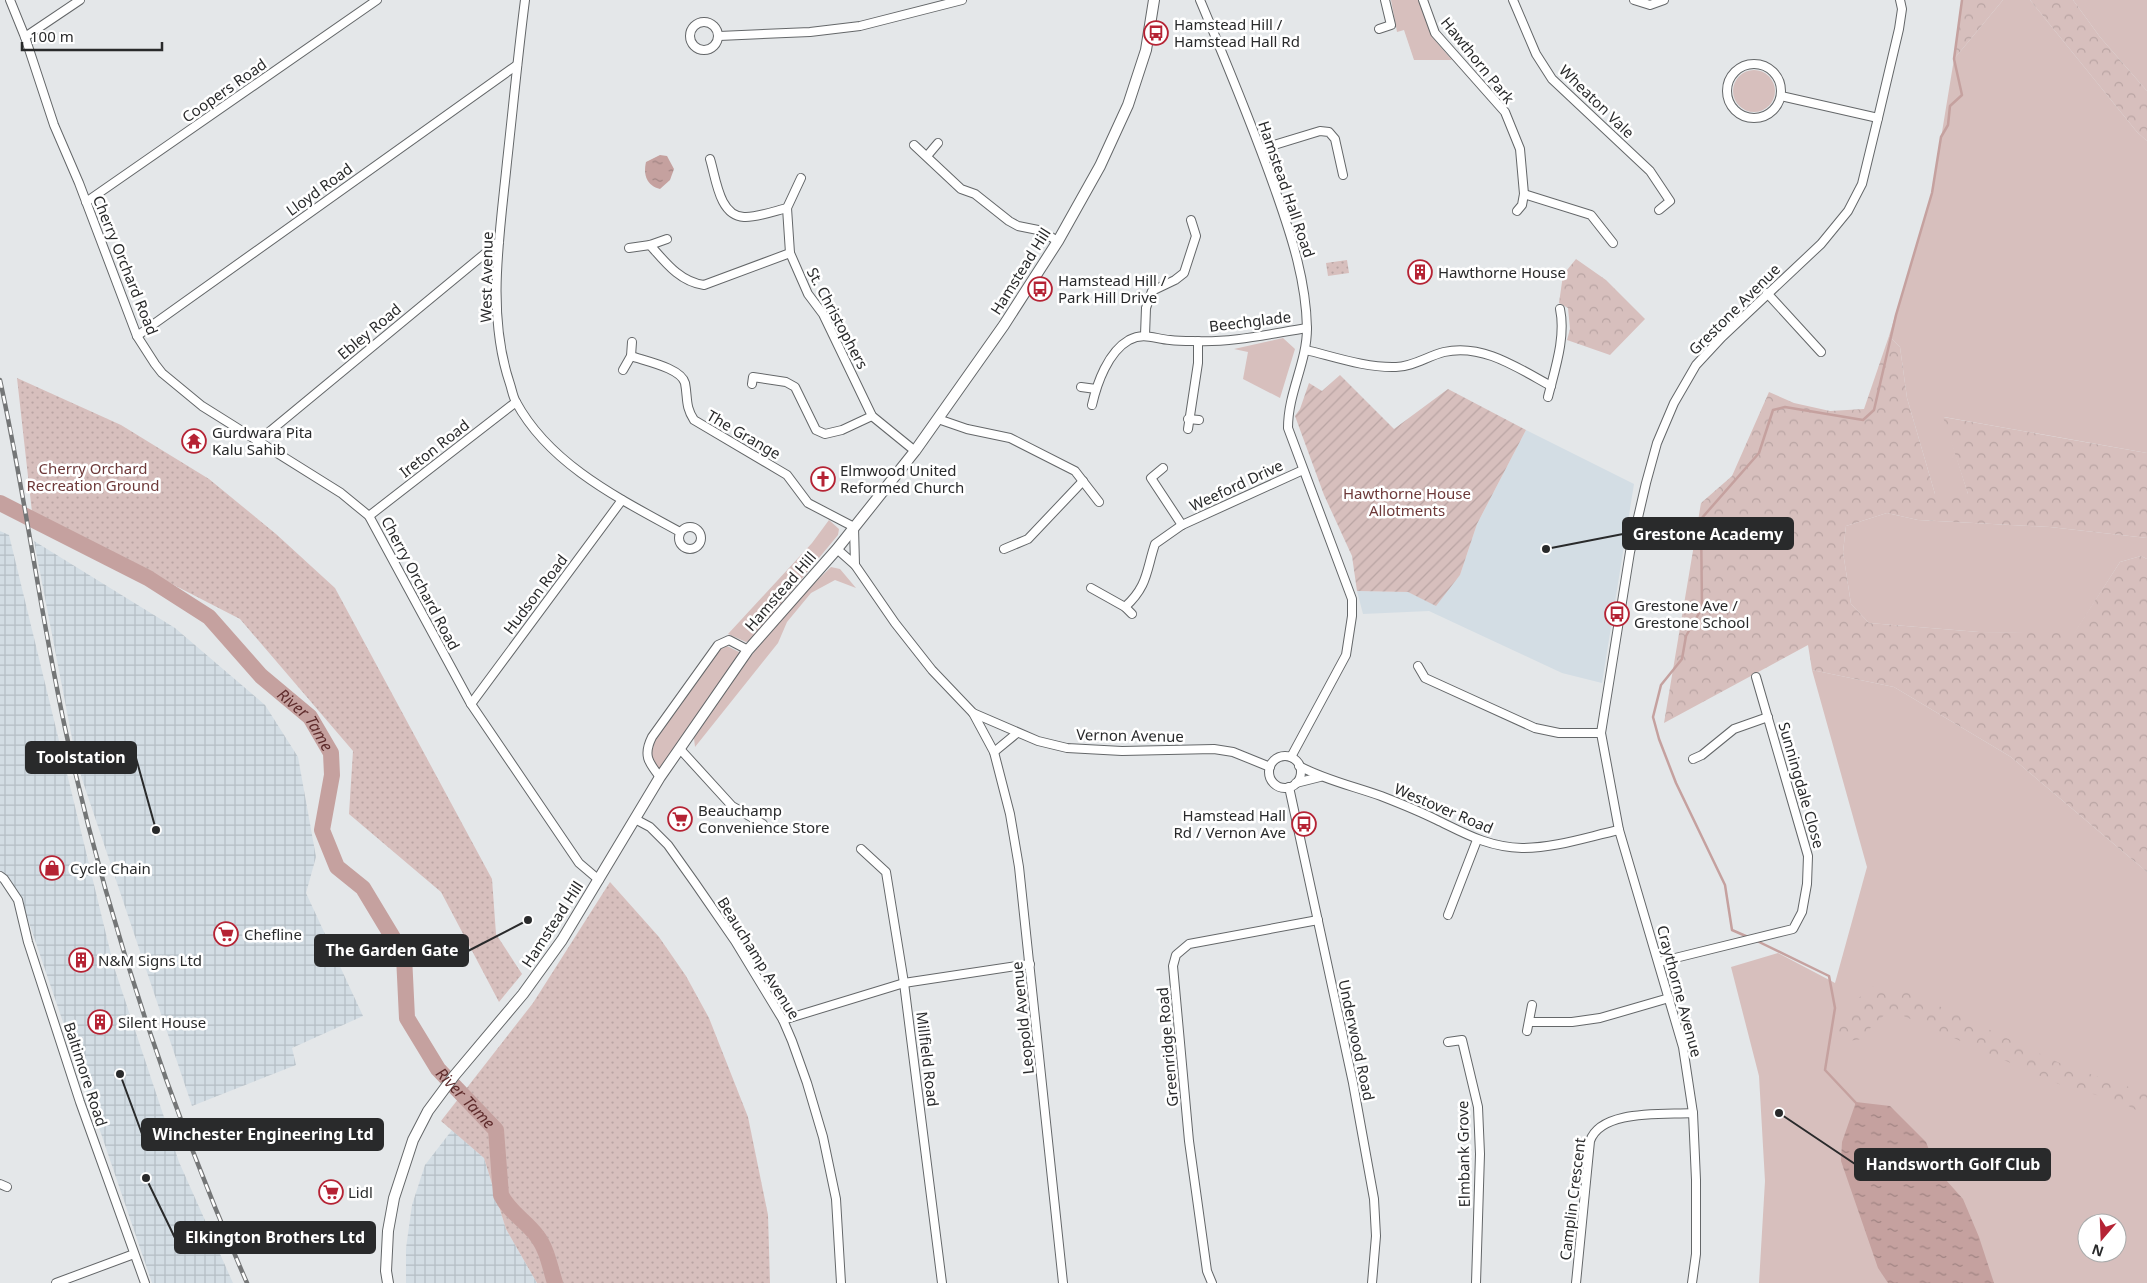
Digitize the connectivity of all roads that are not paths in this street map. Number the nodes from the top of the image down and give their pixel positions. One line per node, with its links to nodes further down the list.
1 (10, 0): 16 (street, Cherry Orchard Road)
2 (80, 0): 16 (street)
3 (377, 0): 28 (street, Coopers Road)
4 (525, 0): 17 (street, West Avenue)
5 (962, 0): 15 (street)
6 (1154, 0): 34 (main road, Hamstead Hill)
7 (1200, 0): 22 (street, Hamstead Hall Road)
8 (1386, 0): 14 (street)
9 (1423, 0): 27 (street, Hawthorn Park)
10 (1512, 0): 30 (street, Wheaton Vale)
11 (1634, 0): 12 (street)
12 (1664, 0)
13 (1900, 0): 19 (street, Grestone Avenue)
14 (1379, 29)
15 (719, 36)
16 (25, 37): 28 (street, Cherry Orchard Road)
17 (517, 65): 35 (street, West Avenue); 44 (street, Lloyd Road)
18 (1781, 96): 18 (street); 19 (street)
19 (1878, 118): 40 (street, Grestone Avenue)
20 (938, 143): 23 (street)
21 (914, 145): 23 (street)
22 (1261, 149): 25 (street); 42 (street, Hamstead Hall Road)
23 (928, 156): 34 (street)
24 (710, 159): 29 (street)
25 (1343, 174)
26 (801, 178): 29 (street, St. Christophers)
27 (1524, 194): 31 (street, Hawthorn Park); 36 (street)
28 (86, 202): 44 (street, Cherry Orchard Road)
29 (787, 208): 39 (street, St. Christophers)
30 (1659, 210)
31 (1517, 211)
32 (1192, 220): 43 (street)
33 (667, 239): 37 (street)
34 (1058, 241): 59 (main road, Hamstead Hill)
35 (499, 242): 56 (street, West Avenue); 63 (street, Ebley Road)
36 (1613, 243)
37 (650, 245): 38 (street); 39 (street)
38 (629, 248)
39 (790, 254): 58 (street, St. Christophers)
40 (1768, 293): 48 (street); 87 (street, Grestone Avenue)
41 (1560, 309): 52 (street)
42 (1307, 328): 45 (street, Beechglade); 47 (street, Hamstead Hall Road)
43 (1145, 335): 45 (street, Beechglade); 54 (street)
44 (138, 336): 63 (street, Cherry Orchard Road)
45 (1198, 341): 60 (street, Beechglade)
46 (632, 342): 49 (street)
47 (1306, 350): 52 (street); 66 (street, Hamstead Hall Road)
48 (1821, 352)
49 (631, 356): 50 (street); 72 (street, The Grange)
50 (623, 370)
51 (752, 384): 58 (street)
52 (1551, 386): 55 (street)
53 (1081, 387): 54 (street)
54 (1096, 389): 57 (street)
55 (1548, 397)
56 (516, 402): 68 (street, West Avenue); 70 (street, Ireton Road)
57 (1092, 405)
58 (872, 416): 64 (street, St. Christophers)
59 (938, 419): 64 (main road, Hamstead Hill); 67 (street)
60 (1188, 419): 61 (street); 62 (street, Beechglade)
61 (1199, 420)
62 (1188, 429)
63 (257, 442): 70 (street, Cherry Orchard Road)
64 (915, 451): 72 (main road, Hamstead Hill)
65 (1163, 468): 71 (street, Weeford Drive)
66 (1303, 470): 71 (street, Weeford Drive); 90 (street, Hamstead Hall Road)
67 (1083, 481): 69 (street); 75 (street)
68 (622, 500): 73 (street, West Avenue); 83 (street, Hudson Road)
69 (1099, 502)
70 (369, 516): 83 (street, Cherry Orchard Road)
71 (1182, 525): 78 (street, Weeford Drive)
72 (854, 528): 74 (main road, Hamstead Hill); 76 (street)
73 (680, 532)
74 (837, 549): 76 (street, Vernon Avenue); 80 (main road, Hamstead Hill)
75 (1004, 549)
76 (855, 565): 84 (street, Vernon Avenue)
77 (1091, 588): 78 (street)
78 (1124, 607): 79 (street)
79 (1132, 614)
80 (748, 650): 88 (main road, Hamstead Hill); 94 (street, Hamstead Hill)
81 (1418, 666): 87 (street)
82 (1756, 677): 85 (street, Sunningdale Close)
83 (471, 704): 105 (street, Cherry Orchard Road)
84 (973, 713): 86 (street, Vernon Avenue); 89 (street, Leopold Avenue)
85 (1768, 717): 91 (street, Sunningdale Close); 108 (street, Sunningdale Close)
86 (1017, 733): 89 (street); 93 (street, Vernon Avenue)
87 (1601, 734): 101 (street, Grestone Avenue)
88 (680, 749): 94 (main road, Hamstead Hill); 100 (street)
89 (994, 752): 109 (street, Leopold Avenue)
90 (1291, 757): 92 (street); 93 (street)
91 (1693, 759)
92 (1299, 766): 95 (street, Westover Road); 96 (street)
93 (1270, 767): 97 (street)
94 (660, 777): 99 (main road, Hamstead Hill)
95 (1320, 777): 96 (street); 102 (street, Westover Road)
96 (1293, 785): 97 (street); 98 (street, Underwood Road)
97 (1279, 786): 98 (street, Underwood Road)
98 (1294, 805): 107 (street, Underwood Road)
99 (635, 819): 105 (main road, Hamstead Hill); 113 (street, Beauchamp Avenue)
100 (763, 824)
101 (1619, 830): 102 (street, Westover Road); 108 (street, Craythorne Avenue)
102 (1477, 840): 106 (street)
103 (861, 849): 110 (street, Millfield Road)
104 (0, 876): 118 (street, Baltimore Road)
105 (599, 880): 121 (main road, Hamstead Hill)
106 (1448, 916)
107 (1318, 920): 125 (street, Greenridge Road); 126 (street, Underwood Road)
108 (1658, 962): 111 (street, Craythorne Avenue)
109 (1030, 964): 110 (street); 124 (street, Leopold Avenue)
110 (904, 983): 113 (street); 123 (street, Millfield Road)
111 (1669, 998): 114 (street); 117 (street, Craythorne Avenue)
112 (1532, 1005): 114 (street)
113 (783, 1020): 122 (street, Beauchamp Avenue)
114 (1529, 1022): 115 (street)
115 (1527, 1031)
116 (1448, 1042): 127 (street, Elmbank Grove)
117 (1693, 1113): 128 (street, Camplin Crescent); 129 (street, Craythorne Avenue)
118 (134, 1254): 119 (street); 120 (street, Baltimore Road)
119 (56, 1283)
120 (145, 1283)
121 (388, 1283)
122 (840, 1283)
123 (942, 1283)
124 (1063, 1283)
125 (1212, 1283)
126 (1372, 1283)
127 (1476, 1283)
128 (1576, 1283)
129 (1692, 1283)

